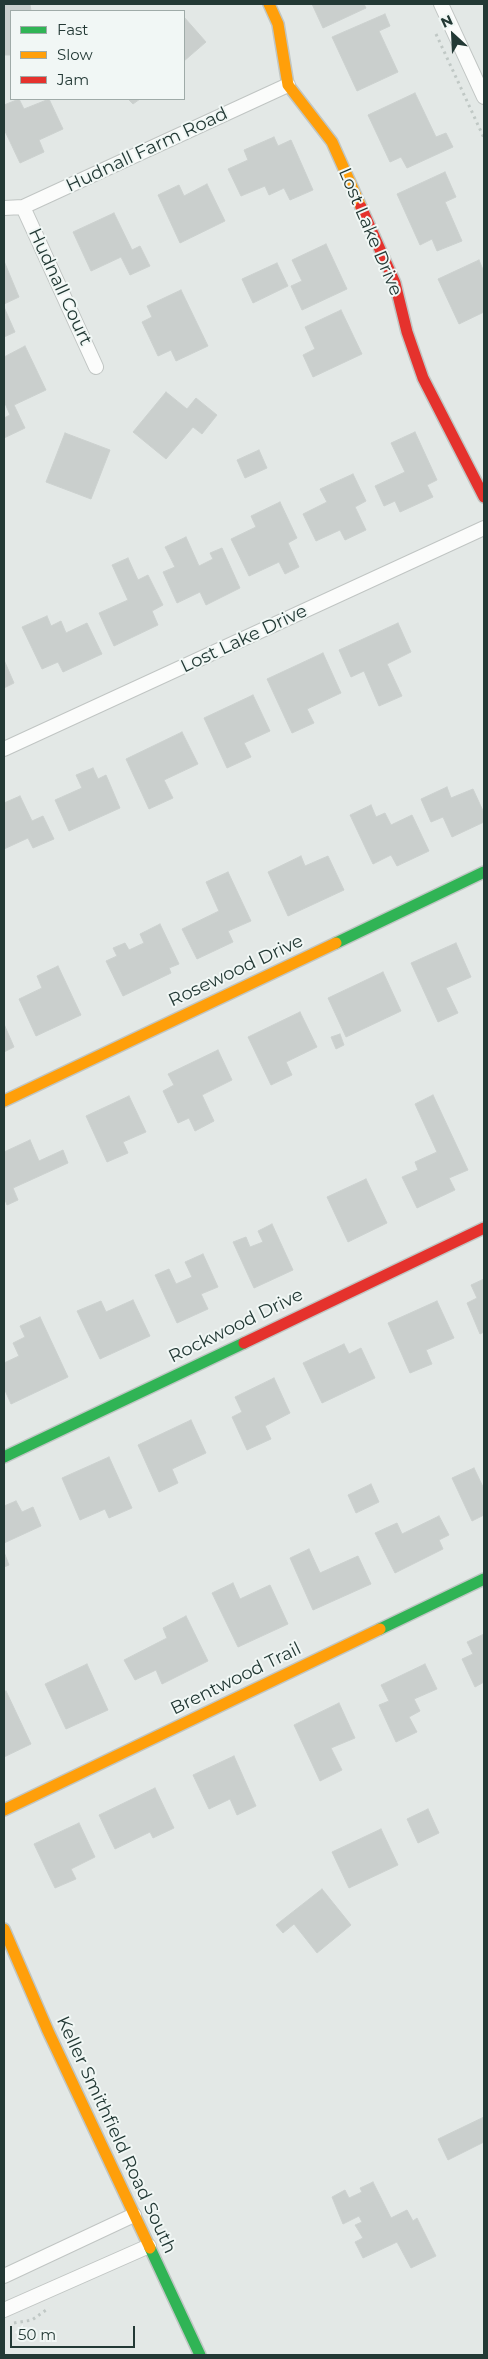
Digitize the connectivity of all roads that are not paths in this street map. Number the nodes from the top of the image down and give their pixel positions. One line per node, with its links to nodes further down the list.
1 (269, 4): 3 (street)
2 (441, 4): 4 (street)
3 (288, 85): 5 (street, Hudnall Farm Road); 8 (street, Lost Lake Drive)
4 (484, 97)
5 (23, 206): 6 (street, Hudnall Farm Road); 7 (street, Hudnall Court)
6 (4, 208)
7 (96, 367)
8 (484, 497)
9 (484, 528): 10 (street, Lost Lake Drive)
10 (4, 749)
11 (484, 872): 12 (street, Rosewood Drive)
12 (4, 1101)
13 (484, 1228): 14 (street, Rockwood Drive)
14 (4, 1457)
15 (484, 1579): 16 (street, Brentwood Trail)
16 (4, 1810)
17 (4, 1929): 18 (street, Keller Smithfield Road South)
18 (134, 2215): 19 (street, Keller Smithfield Road South); 20 (street)
19 (149, 2246): 21 (street); 22 (street, Keller Smithfield Road South)
20 (4, 2276)
21 (4, 2310)
22 (200, 2355)

